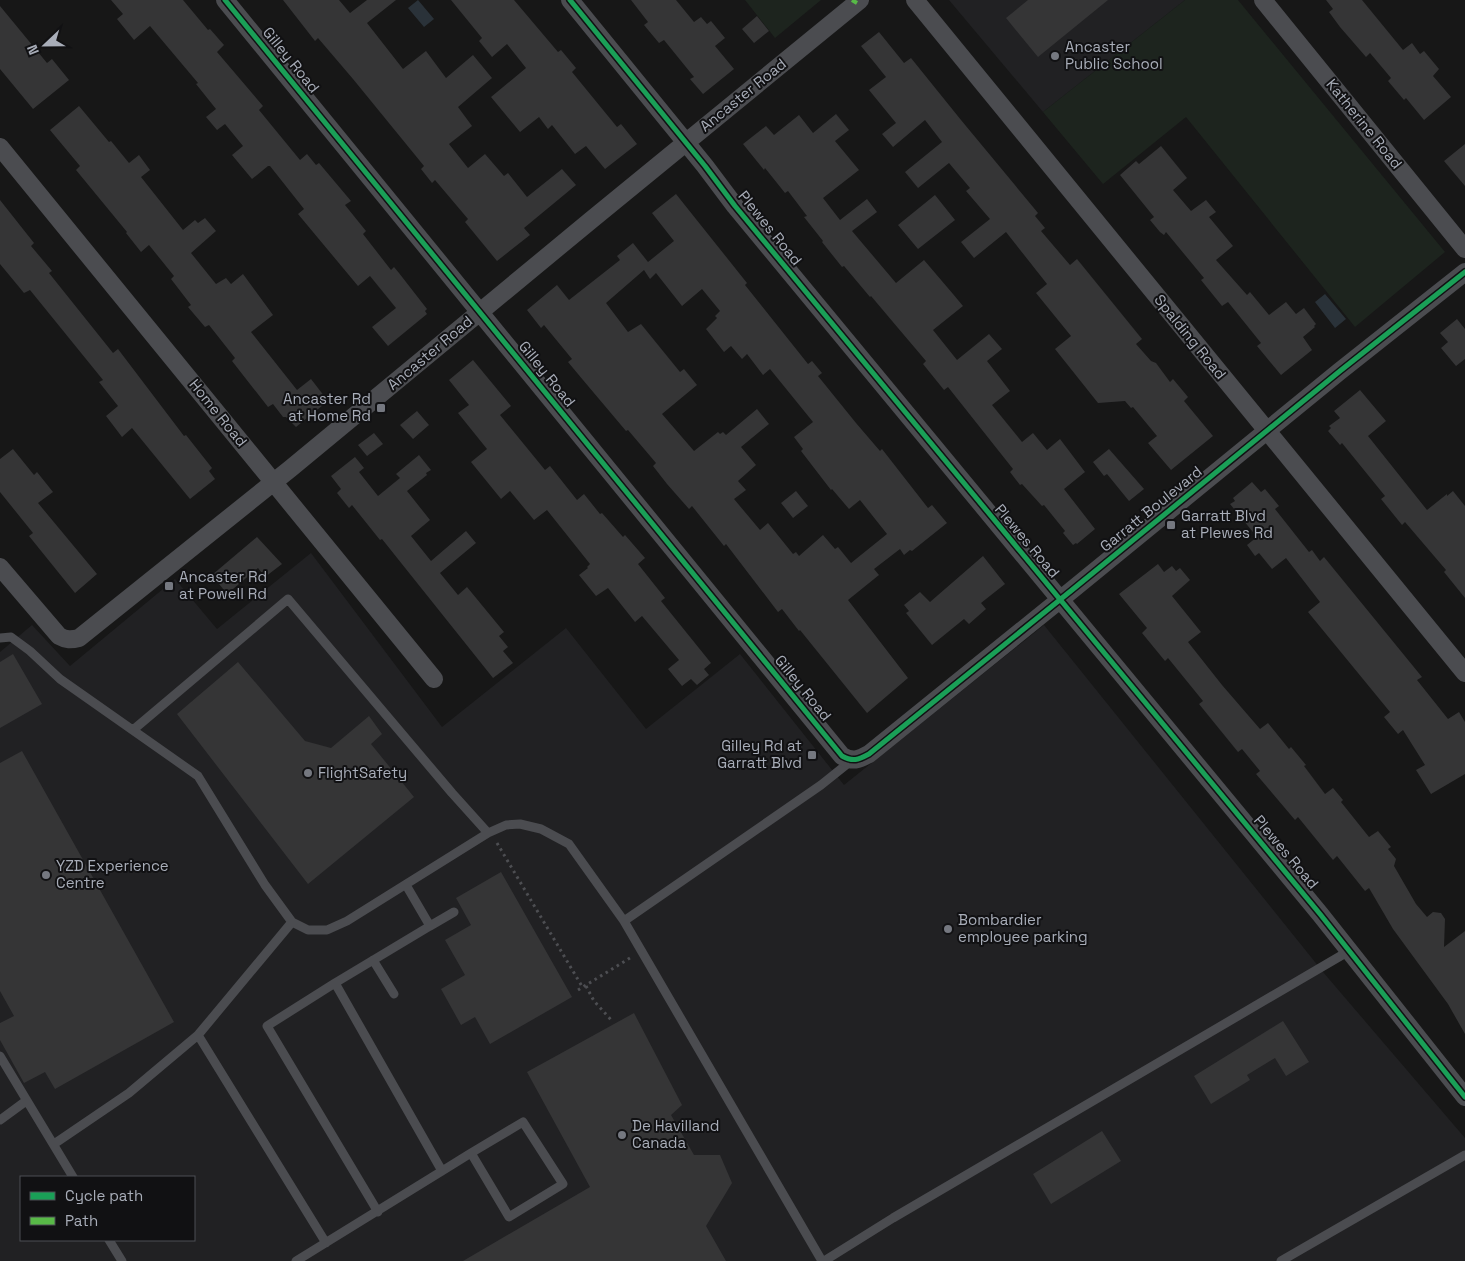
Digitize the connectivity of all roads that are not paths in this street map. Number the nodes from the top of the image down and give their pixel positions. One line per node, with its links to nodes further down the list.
1 (225, 0): 10 (street, Gilley Road)
2 (570, 0): 6 (street, Plewes Road)
3 (860, 0): 6 (street, Ancaster Road)
4 (914, 0): 11 (street, Spalding Road)
5 (1263, 0): 8 (street, Katherine Road)
6 (686, 143): 10 (street, Ancaster Road); 14 (street, Plewes Road)
7 (0, 147): 12 (street, Home Road)
8 (1465, 249)
9 (1465, 272): 11 (street, Garratt Boulevard)
10 (480, 312): 12 (street, Ancaster Road); 19 (street, Gilley Road)
11 (1267, 430): 14 (street, Garratt Boulevard); 16 (street, Spalding Road)
12 (274, 482): 13 (street, Ancaster Road); 17 (street, Home Road)
13 (0, 567)
14 (1060, 600): 19 (street, Garratt Boulevard); 26 (street, Plewes Road)
15 (0, 638): 18 (lane)
16 (1465, 673)
17 (434, 679)
18 (133, 730): 20 (lane); 24 (lane)
19 (851, 760): 23 (lane)
20 (490, 832): 21 (lane); 23 (lane)
21 (406, 885): 24 (lane); 25 (lane)
22 (454, 912): 25 (lane)
23 (624, 921): 45 (lane)
24 (292, 922): 30 (lane)
25 (430, 926): 27 (lane)
26 (1349, 951): 32 (street, Plewes Road); 45 (lane)
27 (373, 960): 28 (lane); 29 (lane)
28 (334, 983): 38 (lane); 40 (lane)
29 (394, 994)
30 (198, 1035): 35 (lane); 42 (lane)
31 (0, 1056): 33 (lane)
32 (1465, 1097)
33 (26, 1101): 34 (lane); 35 (lane)
34 (0, 1120)
35 (54, 1144): 39 (lane)
36 (471, 1153): 36 (lane); 38 (lane)
37 (1465, 1154): 46 (lane)
38 (442, 1171): 40 (lane)
39 (72, 1176)
40 (378, 1212): 42 (lane)
41 (111, 1241): 43 (lane)
42 (326, 1243): 44 (lane)
43 (122, 1261)
44 (296, 1261)
45 (823, 1261)
46 (1281, 1261)

